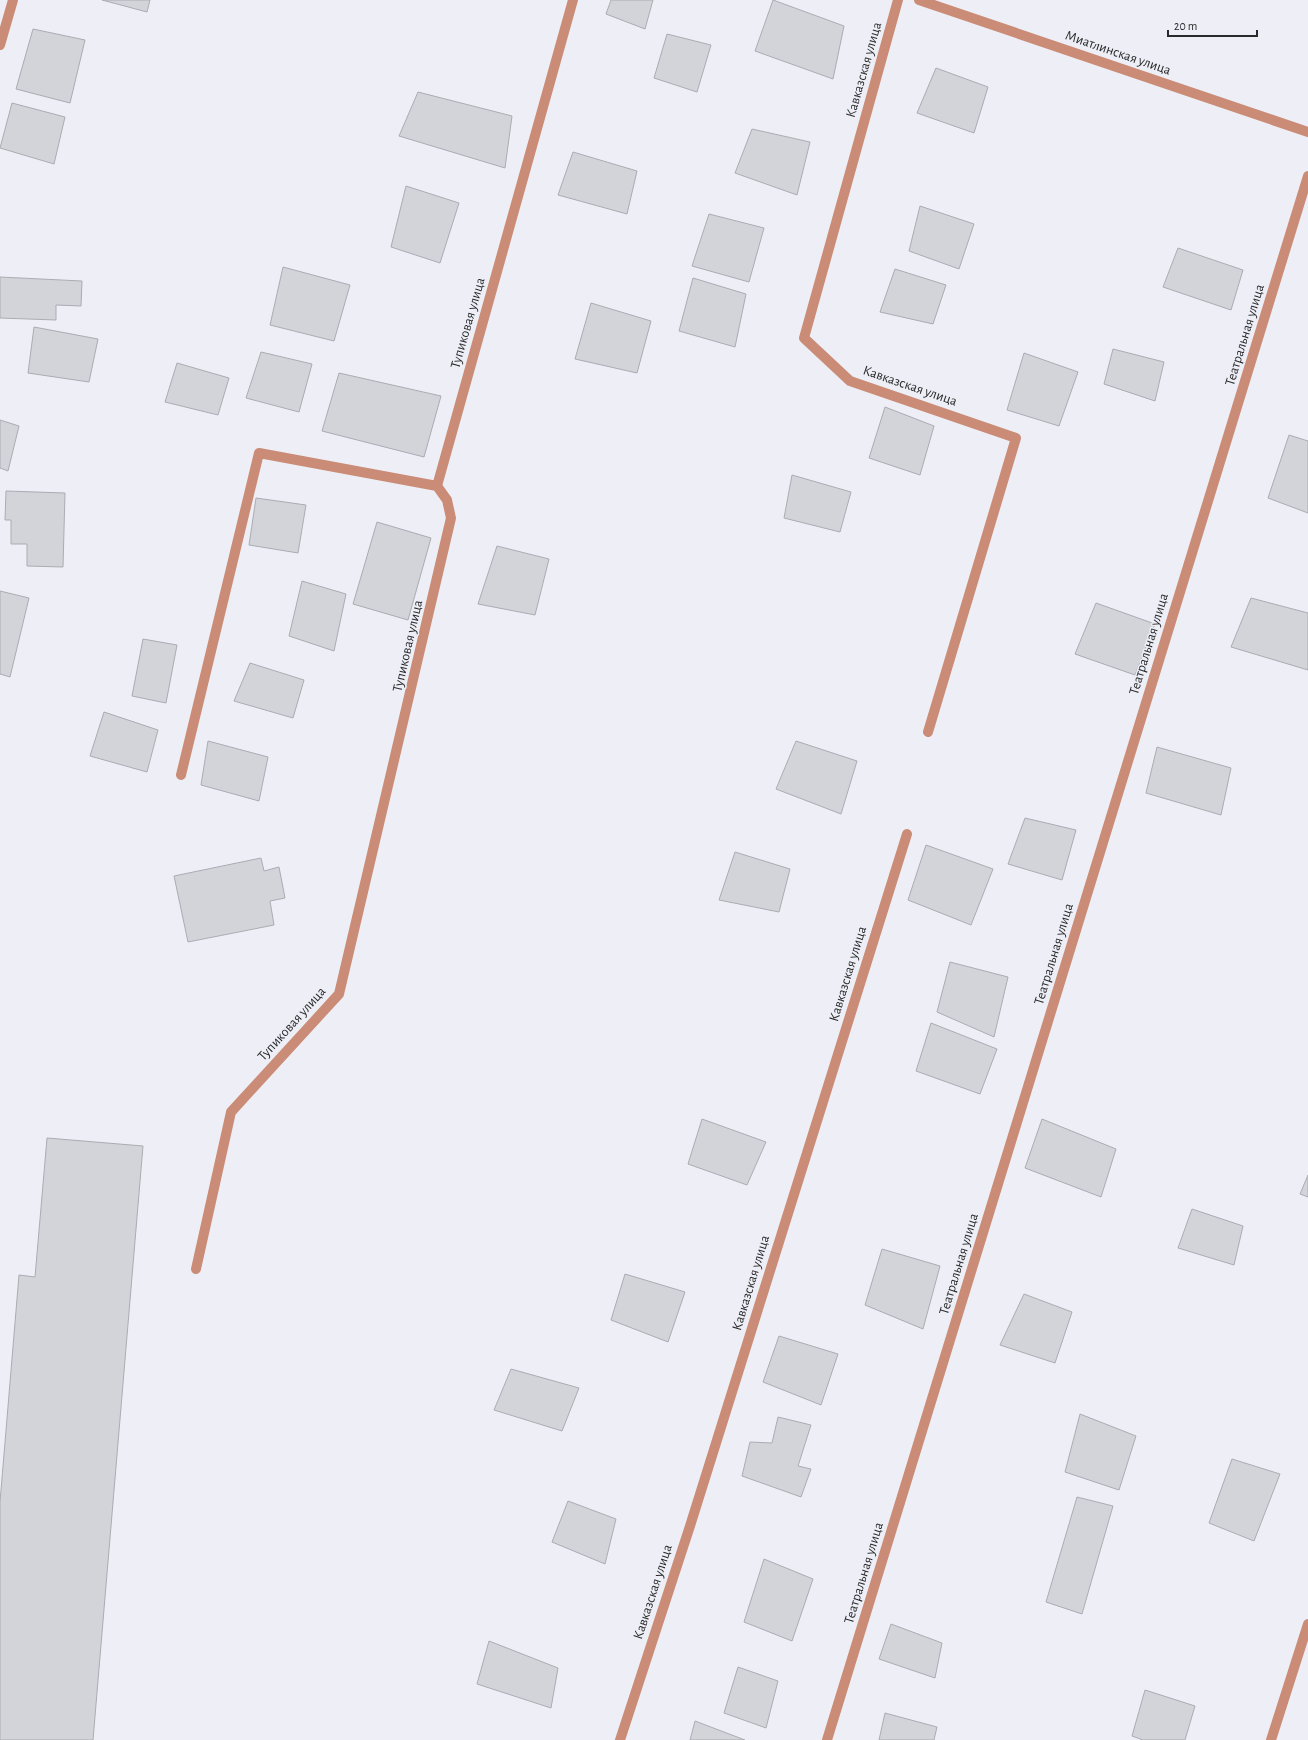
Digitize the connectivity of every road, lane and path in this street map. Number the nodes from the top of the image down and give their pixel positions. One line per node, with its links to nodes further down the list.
1 (13, 0): 5 (street)
2 (573, 0): 8 (street, Тупиковая улица)
3 (898, 0): 9 (street, Кавказская улица)
4 (919, 0): 6 (street, Миатлинская улица)
5 (0, 45)
6 (1308, 132)
7 (1308, 176): 15 (street, Театральная улица)
8 (437, 486): 10 (street); 12 (street, Тупиковая улица)
9 (928, 732)
10 (181, 775)
11 (907, 834): 14 (street, Кавказская улица)
12 (196, 1269)
13 (1308, 1624): 16 (street)
14 (620, 1740)
15 (827, 1740)
16 (1271, 1740)

